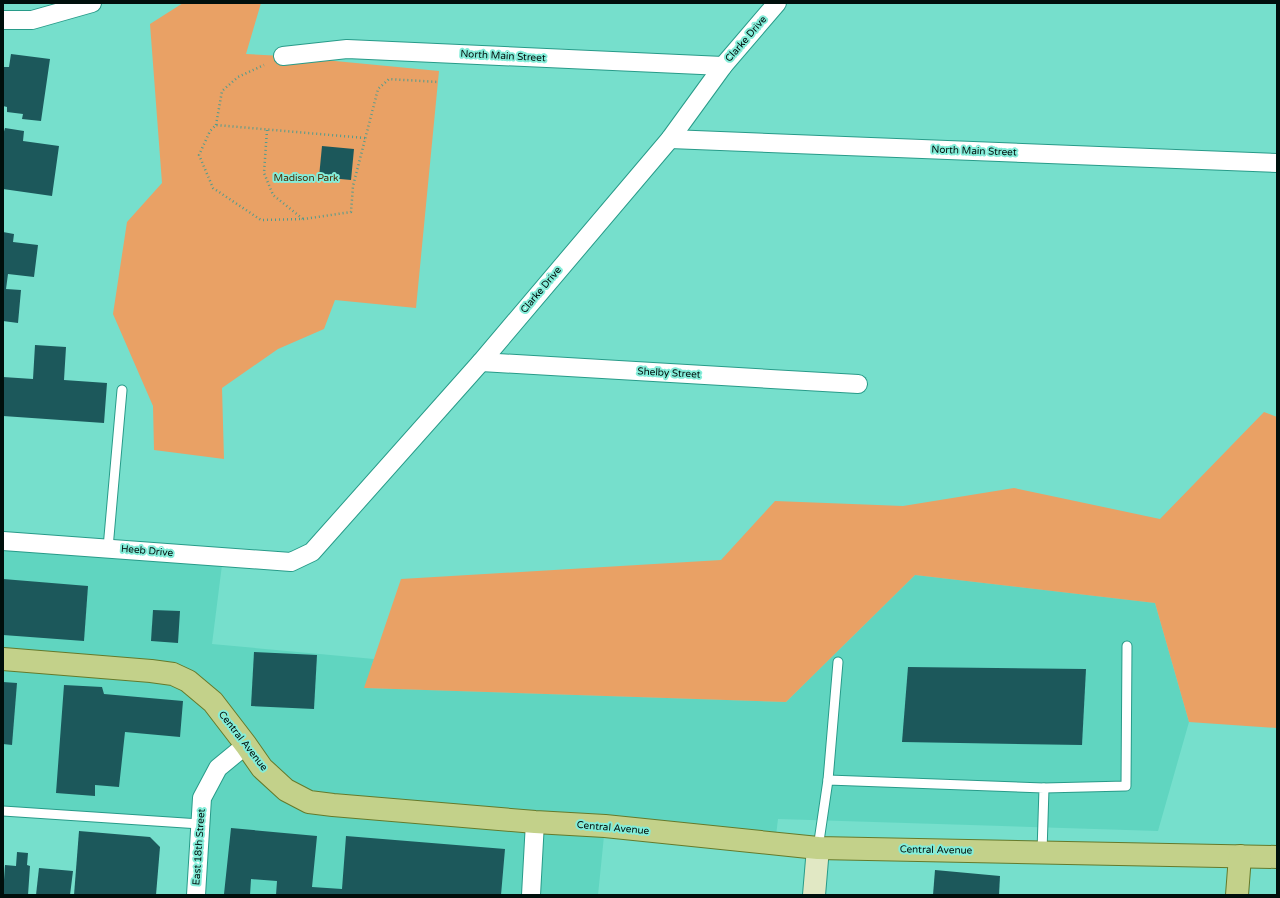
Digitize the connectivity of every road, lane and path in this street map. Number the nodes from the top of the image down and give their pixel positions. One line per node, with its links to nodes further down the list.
1 (92, 3): 3 (street)
2 (777, 3): 5 (street, Clarke Drive)
3 (3, 20)
4 (283, 56): 5 (street, North Main Street); 7 (path)
5 (723, 66): 10 (street, Clarke Drive)
6 (438, 82): 9 (path)
7 (216, 125): 8 (path); 12 (path)
8 (267, 130): 9 (path); 12 (path)
9 (365, 138): 12 (path)
10 (670, 139): 11 (street, North Main Street); 13 (street, Clarke Drive)
11 (1277, 164)
12 (304, 219)
13 (481, 362): 14 (street, Shelby Street); 18 (street, Clarke Drive)
14 (858, 384)
15 (122, 390): 17 (lane)
16 (3, 541): 17 (street, Heeb Drive)
17 (108, 548): 18 (street, Heeb Drive)
18 (291, 562)
19 (1127, 646): 24 (lane)
20 (3, 659): 22 (main road, Central Avenue)
21 (838, 662): 23 (lane)
22 (246, 745): 26 (main road, Central Avenue); 27 (street, East 18th Street)
23 (828, 780): 24 (lane); 28 (lane)
24 (1044, 788): 29 (lane)
25 (3, 811): 27 (lane)
26 (535, 822): 28 (main road, Central Avenue); 33 (street)
27 (200, 824): 32 (street, East 18th Street)
28 (818, 848): 29 (main road, Central Avenue); 34 (street)
29 (1042, 852): 30 (main road, Central Avenue)
30 (1240, 856): 31 (main road, Central Avenue); 35 (main road)
31 (1277, 857)
32 (196, 895)
33 (531, 895)
34 (814, 895)
35 (1237, 895)

